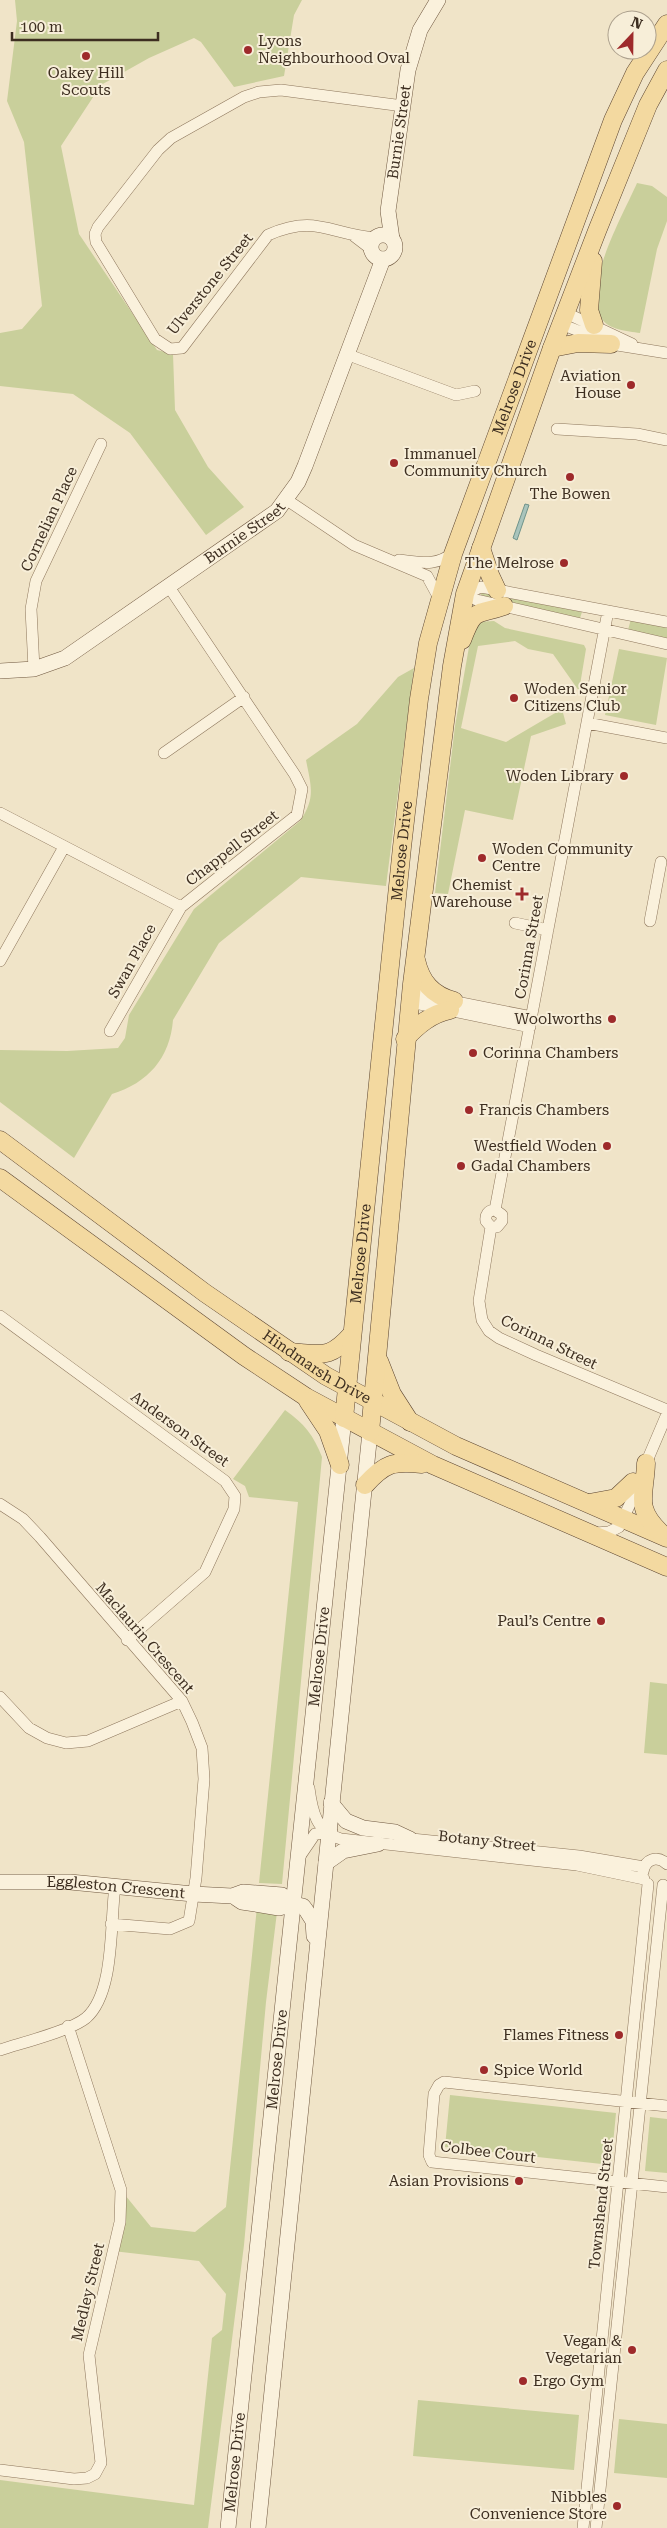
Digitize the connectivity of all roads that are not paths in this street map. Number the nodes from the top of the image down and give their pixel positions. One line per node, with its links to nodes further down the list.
1 (432, 2): 4 (main road, Burnie Street)
2 (667, 24): 7 (main road, Melrose Drive)
3 (667, 70): 5 (main road, Melrose Drive)
4 (403, 106): 6 (main road, Burnie Street); 6 (street, Ulverstone Street)
5 (597, 231): 8 (main road, Melrose Drive); 9 (main road)
6 (378, 246): 14 (main road, Burnie Street)
7 (543, 311): 8 (main road); 21 (main road, Melrose Drive)
8 (564, 318): 9 (street); 10 (street); 11 (main road, Melrose Drive)
9 (594, 325): 12 (street)
10 (611, 344): 11 (main road); 12 (street)
11 (552, 348): 20 (main road, Melrose Drive)
12 (640, 348): 13 (street)
13 (667, 353)
14 (346, 354): 15 (street); 19 (main road, Burnie Street)
15 (475, 391)
16 (557, 429): 17 (street)
17 (667, 440)
18 (101, 444): 34 (street, Cornelian Place)
19 (287, 500): 22 (street); 23 (main road, Burnie Street)
20 (481, 548): 24 (main road); 25 (main road, Melrose Drive)
21 (453, 553): 22 (street); 25 (main road); 26 (main road, Melrose Drive)
22 (388, 558): 26 (street)
23 (169, 587): 34 (main road, Burnie Street); 36 (street, Chappell Street)
24 (497, 590): 25 (street); 28 (street)
25 (465, 594): 27 (street); 29 (main road); 33 (main road, Melrose Drive)
26 (439, 598): 29 (main road, Melrose Drive)
27 (504, 606): 31 (street); 33 (main road)
28 (608, 612): 30 (street); 31 (street, Corinna Street)
29 (434, 620): 49 (main road, Melrose Drive)
30 (667, 622)
31 (605, 631): 32 (street); 37 (street, Corinna Street)
32 (667, 644)
33 (452, 666): 47 (main road, Melrose Drive)
34 (34, 669): 35 (main road, Burnie Street)
35 (0, 671)
36 (244, 697): 39 (street); 43 (street, Chappell Street)
37 (587, 723): 38 (street); 46 (street, Corinna Street)
38 (667, 738)
39 (164, 752)
40 (0, 813): 41 (street, Chappell Street)
41 (64, 847): 43 (street, Chappell Street); 48 (street)
42 (661, 862): 44 (street)
43 (181, 907): 53 (street, Swan Place)
44 (650, 921)
45 (515, 923): 46 (street)
46 (548, 930): 52 (street, Corinna Street)
47 (415, 954): 50 (main road, Melrose Drive); 51 (main road)
48 (0, 961)
49 (389, 994): 50 (main road); 55 (main road, Melrose Drive)
50 (410, 998): 51 (street); 54 (main road, Melrose Drive)
51 (452, 1006): 52 (street); 54 (main road)
52 (531, 1022): 66 (street, Corinna Street)
53 (110, 1031)
54 (405, 1046): 55 (main road); 56 (main road, Melrose Drive)
55 (381, 1073): 56 (main road); 60 (main road, Melrose Drive)
56 (401, 1088): 62 (main road, Melrose Drive)
57 (0, 1140): 61 (main road, Hindmarsh Drive)
58 (0, 1178): 64 (main road, Hindmarsh Drive)
59 (0, 1316): 83 (street, Anderson Street)
60 (352, 1334): 61 (main road); 63 (main road, Melrose Drive)
61 (288, 1352): 63 (main road, Hindmarsh Drive)
62 (378, 1356): 65 (main road, Melrose Drive); 69 (main road)
63 (347, 1388): 65 (main road, Hindmarsh Drive); 68 (main road, Melrose Drive)
64 (306, 1397): 68 (main road, Hindmarsh Drive); 72 (main road)
65 (373, 1402): 69 (main road, Hindmarsh Drive); 70 (main road, Melrose Drive)
66 (667, 1410)
67 (667, 1414): 71 (street)
68 (344, 1418): 70 (main road, Hindmarsh Drive); 72 (main road, Melrose Drive)
69 (410, 1423): 76 (main road, Hindmarsh Drive)
70 (370, 1432): 73 (main road, Hindmarsh Drive); 75 (main road, Melrose Drive)
71 (646, 1463): 74 (street); 78 (street); 80 (main road)
72 (340, 1465): 87 (main road, Melrose Drive)
73 (433, 1465): 75 (main road); 79 (main road, Hindmarsh Drive)
74 (633, 1482): 76 (main road); 78 (street)
75 (365, 1485): 88 (main road, Melrose Drive)
76 (588, 1503): 78 (main road, Hindmarsh Drive)
77 (0, 1504): 83 (street, Maclaurin Crescent)
78 (618, 1522): 79 (street); 80 (main road, Hindmarsh Drive); 81 (street)
79 (590, 1533): 81 (main road, Hindmarsh Drive)
80 (667, 1538)
81 (622, 1547): 82 (main road, Hindmarsh Drive)
82 (667, 1566)
83 (127, 1640): 85 (street, Maclaurin Crescent)
84 (0, 1697): 86 (street)
85 (182, 1701): 86 (street); 101 (street, Maclaurin Crescent)
86 (4, 1711)
87 (306, 1777): 89 (street); 92 (main road, Melrose Drive)
88 (331, 1803): 89 (main road, Melrose Drive); 90 (main road)
89 (328, 1832): 90 (street, Botany Street); 91 (street, Botany Street); 92 (street); 93 (main road, Melrose Drive)
90 (410, 1839): 95 (street, Botany Street)
91 (378, 1844): 93 (main road); 98 (street, Botany Street)
92 (297, 1862): 102 (main road, Melrose Drive)
93 (326, 1863): 97 (main road, Melrose Drive)
94 (667, 1864): 95 (street, Botany Street)
95 (644, 1867): 98 (street, Townshend Street)
96 (0, 1882): 100 (main road, Eggleston Crescent)
97 (324, 1882): 102 (main road); 104 (main road, Melrose Drive)
98 (646, 1882): 99 (street, Botany Street); 107 (street, Townshend Street)
99 (665, 1883): 108 (street, Townshend Street)
100 (115, 1886): 101 (main road, Eggleston Crescent); 103 (street)
101 (193, 1894): 102 (main road, Eggleston Crescent); 103 (street, Maclaurin Crescent)
102 (298, 1905): 104 (main road); 114 (main road, Melrose Drive)
103 (111, 1924): 105 (street)
104 (317, 1952): 115 (main road, Melrose Drive)
105 (68, 2026): 106 (street); 113 (street, Medley Street)
106 (0, 2050)
107 (626, 2102): 108 (street, Colbee Court); 110 (street, Townshend Street); 110 (street, Colbee Court)
108 (641, 2103): 109 (street, Colbee Court); 111 (street, Townshend Street)
109 (667, 2106)
110 (618, 2182): 111 (street, Colbee Court); 116 (street, Townshend Street)
111 (632, 2184): 112 (street, Colbee Court); 117 (street, Townshend Street)
112 (667, 2187)
113 (0, 2470)
114 (228, 2528)
115 (258, 2528)
116 (583, 2528)
117 (596, 2528)

